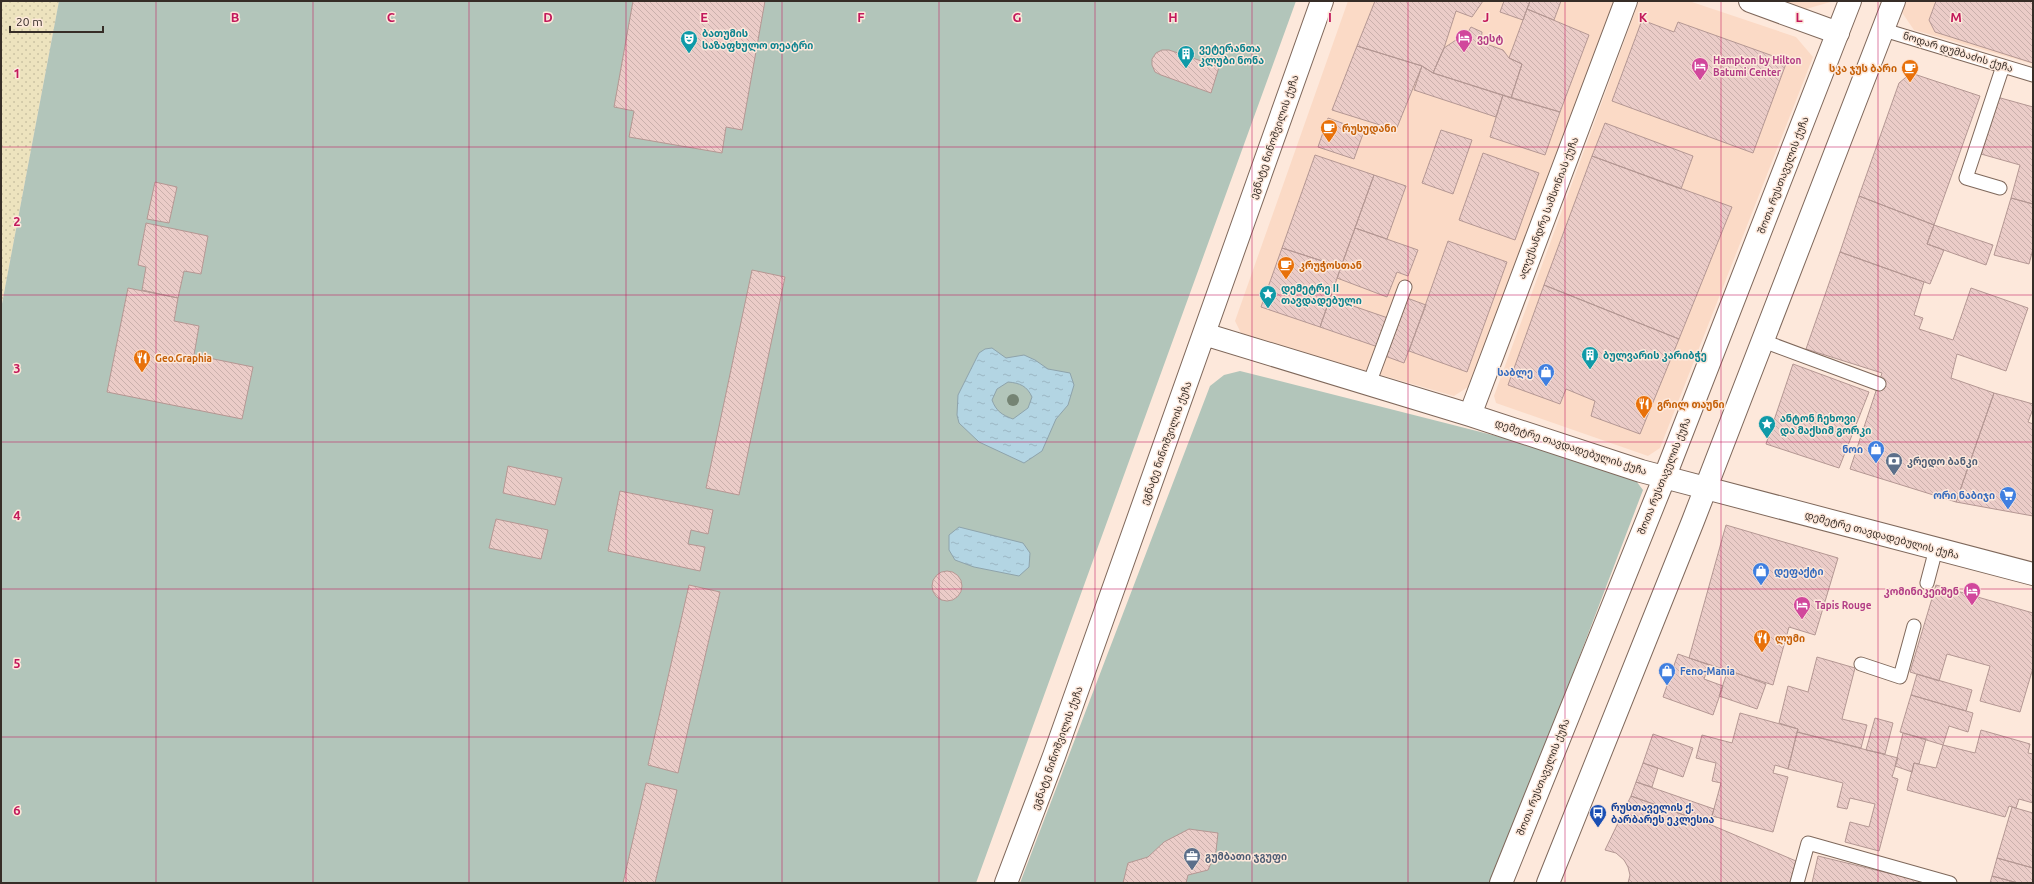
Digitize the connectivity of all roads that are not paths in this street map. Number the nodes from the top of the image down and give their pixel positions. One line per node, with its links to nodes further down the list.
1 (1322, 1): 12 (street, ეგნატე ნინოშვილის ქუჩა)
2 (1626, 1): 16 (street, ალექსანდრე სამსონიას ქუჩა)
3 (1750, 1): 7 (street)
4 (1850, 1): 7 (street, შოთა რუსთაველის ქუჩა)
5 (1894, 1): 6 (street)
6 (1884, 30): 8 (lane, ნოდარ დუმბაძის ქუჩა); 13 (street)
7 (1838, 33): 17 (street, შოთა რუსთაველის ქუჩა)
8 (2003, 66): 9 (lane, ნოდარ დუმბაძის ქუჩა); 10 (lane)
9 (2033, 75)
10 (2000, 188)
11 (1405, 287): 15 (lane)
12 (1204, 334): 15 (street, დემეტრე თავდადებულის ქუჩა); 24 (street, ეგნატე ნინოშვილის ქუჩა)
13 (1763, 341): 14 (lane); 18 (street)
14 (1873, 378)
15 (1369, 384): 16 (street, დემეტრე თავდადებულის ქუჩა)
16 (1470, 415): 17 (street, დემეტრე თავდადებულის ქუჩა)
17 (1665, 476): 18 (street, დემეტრე თავდადებულის ქუჩა); 25 (street, შოთა რუსთაველის ქუჩა)
18 (1705, 488): 19 (street, დემეტრე თავდადებულის ქუჩა); 26 (street)
19 (1936, 550): 20 (street, დემეტრე თავდადებულის ქუჩა); 21 (lane)
20 (2033, 574)
21 (1927, 583)
22 (1914, 626): 23 (lane)
23 (1861, 664)
24 (1006, 883)
25 (1501, 883)
26 (1548, 883)
27 (1797, 883): 28 (lane)
28 (1950, 883)

